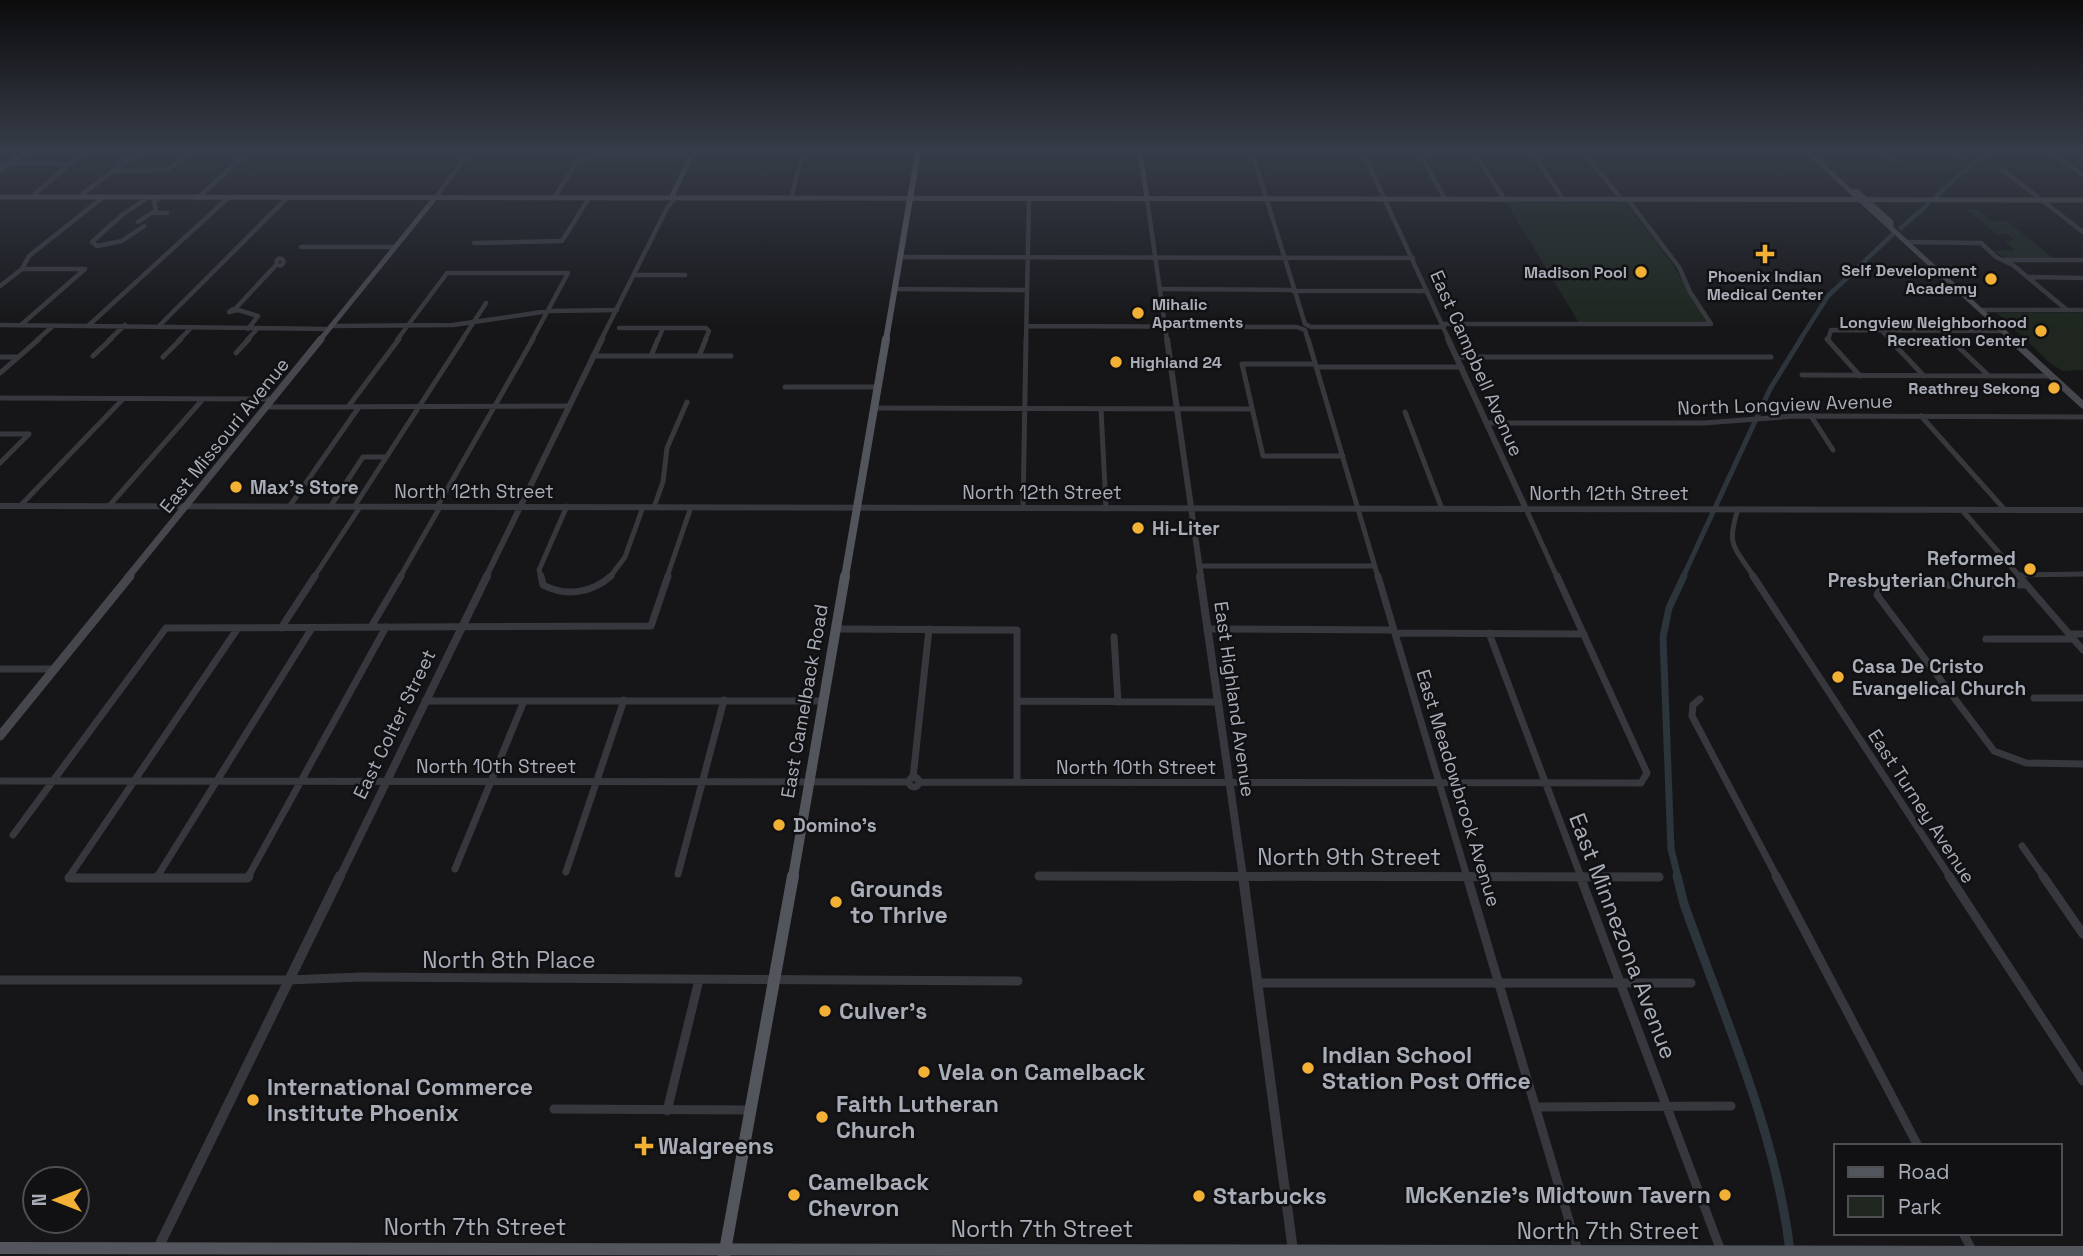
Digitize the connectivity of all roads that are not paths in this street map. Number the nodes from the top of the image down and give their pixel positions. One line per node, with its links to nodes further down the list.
1 (86, 211): 36 (street)
2 (131, 211): 21 (street)
3 (155, 211): 18 (street)
4 (214, 211): 57 (street)
5 (274, 211): 59 (street)
6 (424, 211): 27 (main road, East Missouri Avenue)
7 (581, 211): 25 (street)
8 (666, 211): 37 (street, East Colter Street)
9 (907, 211): 28 (main road, East Camelback Road)
10 (1029, 211): 29 (street)
11 (1148, 211): 30 (street, East Highland Avenue)
12 (1270, 211): 31 (street, East Meadowbrook Avenue)
13 (1391, 211): 32 (street, East Campbell Avenue)
14 (1634, 211): 62 (street)
15 (1870, 211): 22 (main road)
16 (1878, 211): 22 (main road)
17 (2056, 211): 23 (street)
18 (153, 213): 19 (street); 20 (street)
19 (167, 213)
20 (138, 222)
21 (144, 226)
22 (1891, 227): 24 (main road)
23 (2083, 232)
24 (1907, 242): 33 (street); 49 (main road)
25 (474, 243)
26 (300, 247): 27 (street)
27 (394, 247): 63 (main road, East Missouri Avenue)
28 (900, 257): 29 (street); 42 (main road, East Camelback Road)
29 (1027, 257): 30 (street); 44 (street)
30 (1156, 257): 31 (street); 43 (street, East Highland Avenue)
31 (1284, 257): 32 (street); 45 (street, East Meadowbrook Avenue)
32 (1413, 258): 46 (street, East Campbell Avenue)
33 (2004, 260): 34 (street); 39 (street)
34 (2083, 260)
35 (277, 264): 68 (street)
36 (22, 269): 41 (street); 55 (street)
37 (634, 275): 38 (street); 48 (street, East Colter Street)
38 (685, 275)
39 (2027, 277): 40 (street); 50 (street)
40 (2083, 278)
41 (0, 286)
42 (895, 289): 44 (street); 94 (main road, East Camelback Road)
43 (1160, 289): 45 (street); 64 (street, East Highland Avenue)
44 (1027, 290): 61 (street)
45 (1293, 290): 46 (street); 70 (street, East Meadowbrook Avenue)
46 (1427, 291): 62 (street, East Campbell Avenue)
47 (486, 303): 53 (street)
48 (617, 310): 52 (street); 76 (street, East Colter Street)
49 (1981, 310): 50 (street); 73 (main road)
50 (2067, 310): 51 (street)
51 (2083, 310)
52 (549, 311): 53 (street); 60 (street); 105 (street)
53 (474, 322): 60 (street); 104 (street)
54 (0, 325): 55 (street)
55 (20, 325): 56 (street)
56 (53, 326): 57 (street); 81 (street)
57 (88, 326): 58 (street)
58 (125, 326): 59 (street); 75 (street)
59 (159, 326): 67 (street)
60 (406, 326): 63 (street); 102 (street)
61 (1027, 326): 64 (street); 108 (street)
62 (1443, 326): 70 (street); 83 (street, East Campbell Avenue)
63 (330, 327): 69 (street); 98 (main road, East Missouri Avenue)
64 (1165, 327): 70 (street); 110 (street, East Highland Avenue)
65 (620, 328): 66 (street)
66 (663, 328): 77 (street); 78 (street)
67 (190, 329): 68 (street); 82 (street)
68 (248, 329): 69 (street)
69 (257, 329): 74 (street)
70 (1308, 329): 85 (street, East Meadowbrook Avenue)
71 (1882, 331): 72 (street); 89 (street); 90 (street)
72 (1942, 331): 73 (street); 91 (street)
73 (2003, 331): 92 (main road)
74 (236, 353)
75 (93, 356)
76 (593, 356): 77 (street); 106 (street, East Colter Street)
77 (651, 356): 78 (street)
78 (699, 356): 79 (street)
79 (731, 356)
80 (0, 357): 81 (street)
81 (18, 357): 87 (street)
82 (163, 357)
83 (1457, 357): 84 (street); 86 (street, East Campbell Avenue)
84 (1771, 357)
85 (1316, 366): 86 (street); 111 (street); 119 (street, East Meadowbrook Avenue)
86 (1462, 367): 116 (street, East Campbell Avenue)
87 (0, 373)
88 (1802, 375): 89 (street)
89 (1860, 376): 90 (street)
90 (1924, 376): 91 (street)
91 (1989, 376): 92 (street)
92 (2052, 376): 100 (main road)
93 (785, 387): 94 (street)
94 (878, 387): 107 (main road, East Camelback Road)
95 (0, 398): 96 (street)
96 (123, 399): 97 (street); 123 (street)
97 (203, 399): 98 (street); 124 (street)
98 (272, 399): 101 (main road, East Missouri Avenue)
99 (687, 402): 133 (street)
100 (2083, 405)
101 (266, 407): 102 (street); 125 (main road, East Missouri Avenue)
102 (348, 407): 103 (street)
103 (359, 407): 104 (street); 126 (street)
104 (419, 407): 105 (street); 120 (street)
105 (494, 407): 106 (street); 131 (street)
106 (568, 407): 127 (street, East Colter Street)
107 (874, 408): 108 (street); 135 (main road, East Camelback Road)
108 (1026, 408): 109 (street); 136 (street)
109 (1101, 409): 110 (street); 137 (street)
110 (1176, 409): 111 (street); 138 (street, East Highland Avenue)
111 (1252, 409): 119 (street)
112 (1405, 412): 140 (street)
113 (1811, 416): 114 (street, North Longview Avenue); 116 (street, North Longview Avenue); 118 (street)
114 (1921, 416): 115 (street, North Longview Avenue); 144 (street)
115 (2083, 417)
116 (1487, 423): 141 (street, East Campbell Avenue)
117 (0, 435): 121 (street)
118 (1833, 450)
119 (1343, 456): 139 (street, East Meadowbrook Avenue)
120 (386, 457): 129 (street); 130 (street)
121 (0, 463)
122 (0, 506): 123 (street, North 12th Street)
123 (20, 506): 124 (street, North 12th Street)
124 (108, 506): 125 (street, North 12th Street)
125 (186, 506): 126 (street, North 12th Street); 169 (main road, East Missouri Avenue)
126 (289, 506): 129 (street, North 12th Street)
127 (520, 506): 128 (street, North 12th Street); 131 (street, North 12th Street); 153 (street, East Colter Street)
128 (566, 506): 132 (street, North 12th Street); 132 (street)
129 (330, 507): 130 (street, North 12th Street)
130 (357, 507): 131 (street, North 12th Street); 155 (street)
131 (438, 507): 151 (street)
132 (643, 507): 133 (street, North 12th Street)
133 (654, 507): 134 (street, North 12th Street)
134 (691, 507): 135 (street, North 12th Street); 153 (street)
135 (857, 508): 136 (street, North 12th Street); 157 (main road, East Camelback Road)
136 (1023, 508): 137 (street, North 12th Street)
137 (1106, 508): 138 (street, North 12th Street)
138 (1191, 508): 139 (street, North 12th Street); 146 (street, East Highland Avenue)
139 (1358, 508): 140 (street, North 12th Street); 147 (street, East Meadowbrook Avenue)
140 (1442, 509): 141 (street, North 12th Street)
141 (1526, 509): 142 (street, North 12th Street); 162 (street, East Campbell Avenue)
142 (1738, 509): 143 (street, North 12th Street); 220 (street, East Turney Avenue)
143 (1962, 510): 144 (street, North 12th Street); 149 (street)
144 (2005, 510): 145 (street, North 12th Street)
145 (2083, 510)
146 (1199, 566): 147 (street); 159 (street, East Highland Avenue)
147 (1375, 566): 160 (street, East Meadowbrook Avenue)
148 (2083, 574): 149 (street)
149 (2018, 575): 150 (street)
150 (2026, 585): 164 (street); 182 (street)
151 (371, 627): 152 (street); 156 (street)
152 (386, 627): 153 (street); 188 (street)
153 (461, 627): 175 (street, East Colter Street)
154 (238, 628): 155 (street); 185 (street); 186 (street)
155 (281, 628): 156 (street)
156 (312, 628): 187 (street)
157 (835, 629): 158 (street); 177 (main road, East Camelback Road)
158 (929, 629): 178 (street); 190 (street)
159 (1208, 629): 160 (street); 180 (street, East Highland Avenue)
160 (1394, 632): 161 (street); 197 (street, East Meadowbrook Avenue)
161 (1489, 633): 162 (street); 198 (street, East Minnezona Avenue)
162 (1584, 634): 183 (street, East Campbell Avenue)
163 (2083, 634): 164 (street)
164 (2072, 636): 166 (street); 167 (street)
165 (1114, 637): 179 (street)
166 (1986, 639)
167 (2083, 650)
168 (0, 669): 169 (street)
169 (54, 669): 181 (main road, East Missouri Avenue)
170 (2034, 698): 171 (street)
171 (2083, 698)
172 (1700, 699): 227 (street)
173 (624, 700): 174 (street); 176 (street); 192 (street)
174 (723, 700): 177 (street); 195 (street)
175 (425, 701): 176 (street); 189 (street, East Colter Street)
176 (524, 701): 191 (street)
177 (823, 701): 193 (main road, East Camelback Road)
178 (1018, 701): 179 (street); 194 (street)
179 (1118, 702): 180 (street)
180 (1217, 702): 196 (street, East Highland Avenue)
181 (0, 736)
182 (2083, 764)
183 (1646, 779): 198 (street, North 10th Street)
184 (0, 781): 185 (street, North 10th Street)
185 (52, 781): 186 (street, North 10th Street); 199 (street)
186 (135, 781): 187 (street, North 10th Street); 209 (street)
187 (219, 781): 188 (street, North 10th Street); 209 (street)
188 (300, 781): 189 (street, North 10th Street); 209 (street)
189 (386, 781): 191 (street, North 10th Street); 212 (street, East Colter Street)
190 (914, 781): 193 (street, North 10th Street); 194 (street, North 10th Street)
191 (491, 782): 192 (street, North 10th Street); 201 (street)
192 (597, 782): 195 (street, North 10th Street); 202 (street)
193 (809, 782): 195 (street, North 10th Street); 214 (main road, East Camelback Road)
194 (1017, 782): 196 (street, North 10th Street)
195 (701, 783): 203 (street)
196 (1228, 783): 197 (street, North 10th Street); 205 (street, East Highland Avenue)
197 (1439, 784): 198 (street, North 10th Street); 206 (street, East Meadowbrook Avenue)
198 (1545, 784): 207 (street, East Minnezona Avenue)
199 (13, 835)
200 (2022, 846): 210 (street)
201 (455, 869)
202 (566, 872)
203 (678, 874)
204 (1039, 876): 205 (street, North 9th Street)
205 (1242, 876): 206 (street, North 9th Street); 216 (street, East Highland Avenue)
206 (1467, 876): 207 (street, North 9th Street); 217 (street, East Meadowbrook Avenue)
207 (1580, 876): 208 (street, North 9th Street); 218 (street, East Minnezona Avenue)
208 (1659, 877)
209 (157, 878)
210 (2083, 934)
211 (0, 980): 212 (street, North 8th Place)
212 (289, 980): 213 (street, North 8th Place); 231 (street, East Colter Street)
213 (699, 981): 214 (street, North 8th Place); 226 (street)
214 (774, 981): 215 (street, North 8th Place); 225 (main road, East Camelback Road)
215 (1018, 981)
216 (1258, 983): 217 (street); 233 (street, East Highland Avenue)
217 (1499, 983): 218 (street); 221 (street, East Meadowbrook Avenue)
218 (1620, 983): 219 (street); 222 (street, East Minnezona Avenue)
219 (1691, 983)
220 (2083, 1080)
221 (1535, 1107): 222 (street); 238 (street, East Meadowbrook Avenue)
222 (1667, 1107): 223 (street); 234 (street, East Minnezona Avenue)
223 (1731, 1107)
224 (554, 1109): 226 (street)
225 (751, 1110): 226 (street); 232 (main road, East Camelback Road)
226 (667, 1111)
227 (1917, 1144)
228 (1964, 1235): 235 (street)
229 (0, 1248): 230 (main road, North 7th Street)
230 (18, 1252): 231 (main road, North 7th Street)
231 (156, 1252): 232 (main road, North 7th Street)
232 (725, 1252): 237 (main road, North 7th Street)
233 (1293, 1252): 237 (main road, North 7th Street); 238 (main road, North 7th Street)
234 (1721, 1252): 235 (main road, North 7th Street); 238 (main road, North 7th Street)
235 (1973, 1252): 236 (main road, North 7th Street)
236 (2083, 1252)
237 (1008, 1253)
238 (1579, 1254)

